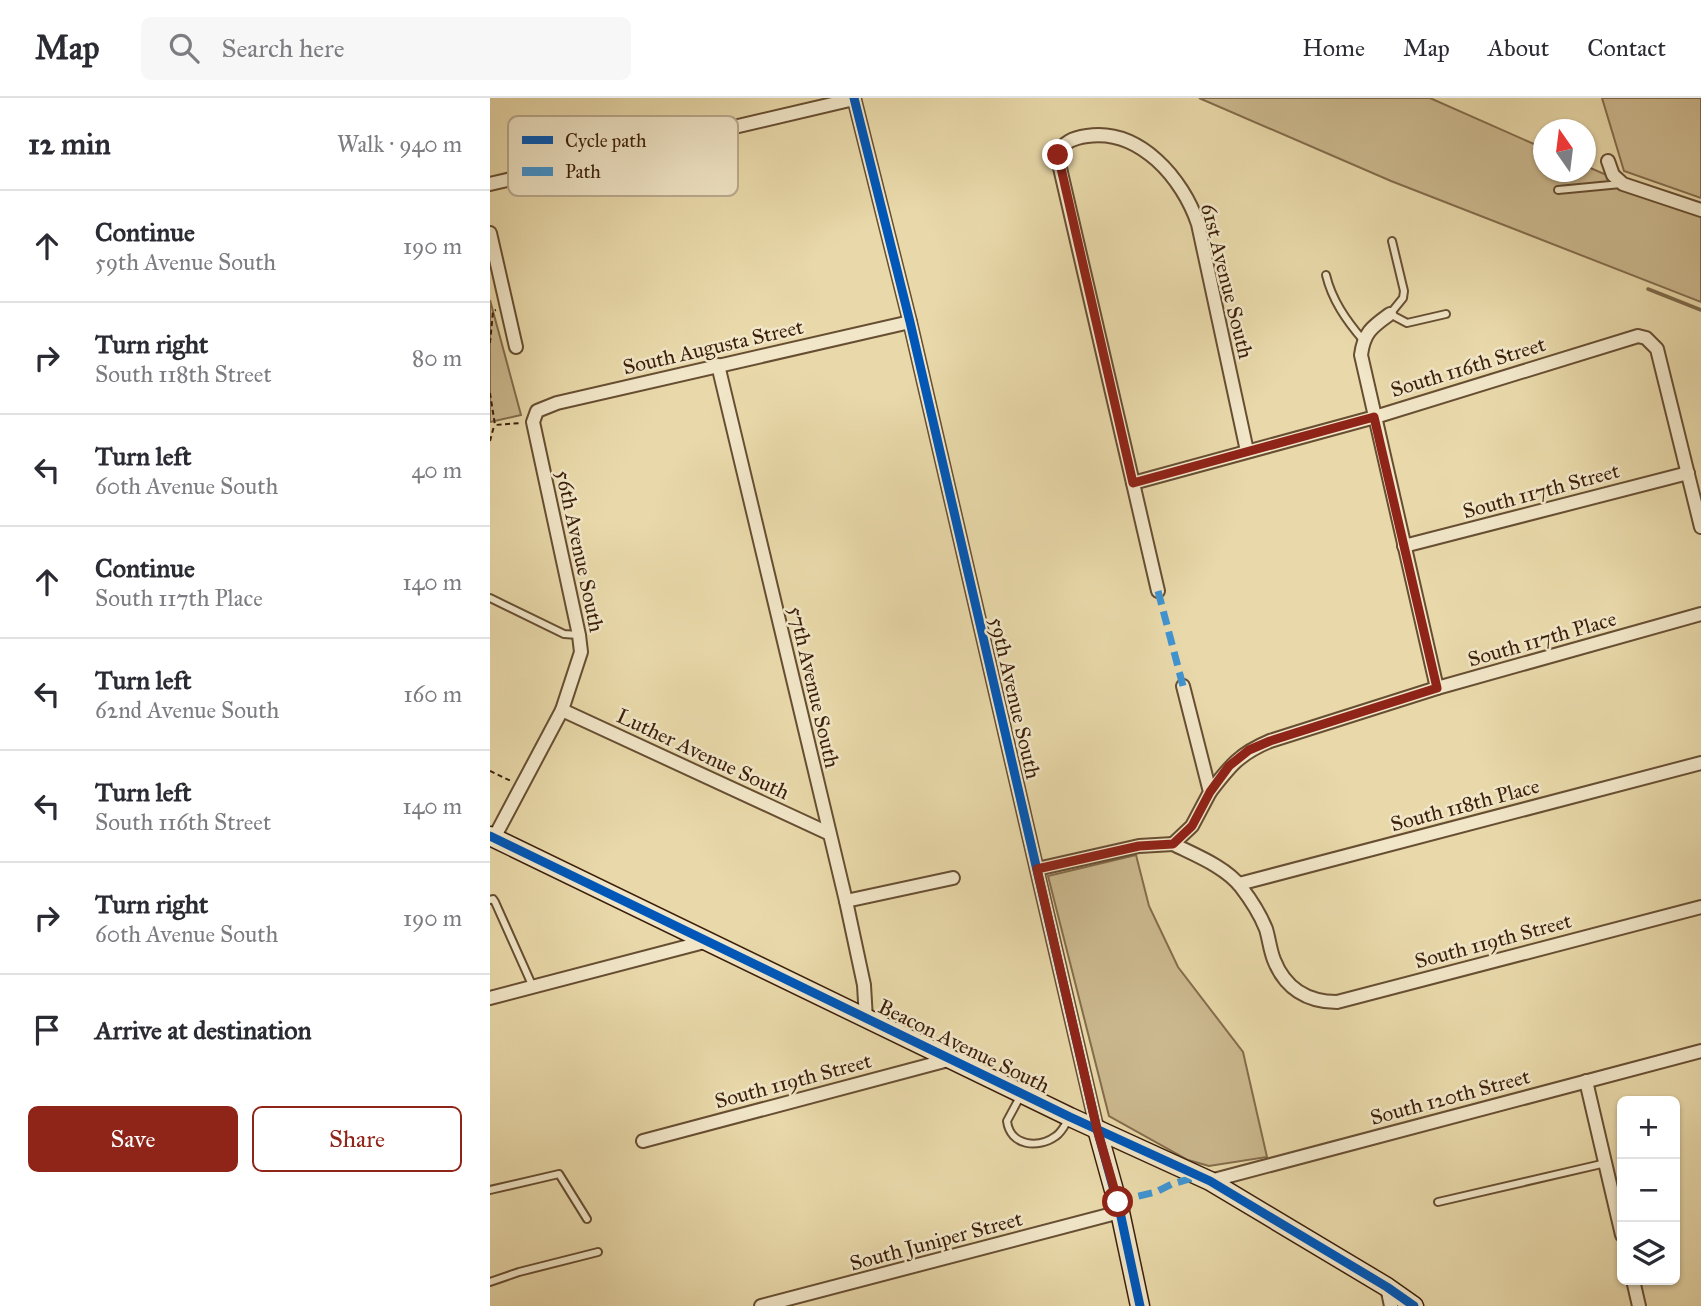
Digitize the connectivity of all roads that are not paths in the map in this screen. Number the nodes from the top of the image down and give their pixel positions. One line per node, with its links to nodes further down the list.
1 (854, 98): 2 (street); 14 (street, 59th Avenue South)
2 (738, 125)
3 (1608, 161): 6 (street)
4 (508, 180): 5 (street)
5 (490, 184)
6 (1623, 184): 7 (lane); 8 (street)
7 (1558, 190)
8 (1701, 210)
9 (490, 233): 16 (street)
10 (1392, 241): 12 (lane)
11 (1326, 275): 15 (lane)
12 (1390, 314): 13 (lane); 15 (street)
13 (1447, 314)
14 (910, 322): 17 (street, South Augusta Street); 37 (street, 59th Avenue South)
15 (1363, 340): 18 (street)
16 (516, 347)
17 (718, 365): 19 (street, South Augusta Street); 34 (street, 57th Avenue South)
18 (1374, 417): 20 (street, South 116th Street); 21 (street, South 116th Street); 24 (street)
19 (533, 422): 28 (street, 56th Avenue South)
20 (1248, 451): 22 (street, South 116th Street); 22 (street, 61st Avenue South)
21 (1688, 473): 23 (street); 24 (street, South 117th Street)
22 (1133, 483): 25 (street)
23 (1701, 527)
24 (1404, 546): 30 (street)
25 (1158, 591)
26 (490, 598): 28 (lane)
27 (1701, 614): 30 (street, South 117th Place)
28 (579, 635): 31 (street, 56th Avenue South)
29 (1183, 686): 33 (street)
30 (1437, 688): 33 (street, South 117th Place)
31 (562, 709): 34 (street, Luther Avenue South); 35 (street, 56th Avenue South)
32 (1701, 763): 39 (street, South 118th Place)
33 (1210, 792): 36 (street, South 117th Place)
34 (828, 833): 41 (street, 57th Avenue South)
35 (492, 837): 43 (street, Beacon Avenue South)
36 (1173, 844): 37 (street); 39 (street)
37 (1037, 869): 52 (street, 59th Avenue South)
38 (953, 878): 41 (street)
39 (1239, 884): 42 (street, South 119th Street)
40 (490, 900): 44 (lane)
41 (846, 901): 46 (street, 57th Avenue South)
42 (1701, 907)
43 (708, 941): 44 (street); 46 (street, Beacon Avenue South)
44 (533, 987): 45 (street)
45 (490, 998)
46 (866, 1019): 48 (street, Beacon Avenue South)
47 (1701, 1051): 49 (street, South 120th Street)
48 (952, 1059): 50 (street, Beacon Avenue South); 53 (street, South 119th Street)
49 (1586, 1081): 54 (street); 55 (street, South 120th Street)
50 (1022, 1093): 51 (street, Beacon Avenue South); 51 (lane)
51 (1070, 1117): 52 (street, Beacon Avenue South)
52 (1097, 1129): 55 (street, Beacon Avenue South); 58 (street, 59th Avenue South)
53 (643, 1141)
54 (1606, 1163): 57 (lane); 60 (street)
55 (1210, 1181): 64 (street, Beacon Avenue South)
56 (490, 1190): 59 (lane)
57 (1438, 1202)
58 (1121, 1212): 65 (street, South Juniper Street); 66 (street, 59th Avenue South)
59 (587, 1219)
60 (1619, 1222)
61 (598, 1252): 62 (lane)
62 (490, 1282)
63 (1634, 1285): 69 (street)
64 (1387, 1287): 67 (street); 68 (street, Beacon Avenue South)
65 (761, 1306)
66 (1140, 1306)
67 (1391, 1306)
68 (1414, 1306)
69 (1639, 1306)

